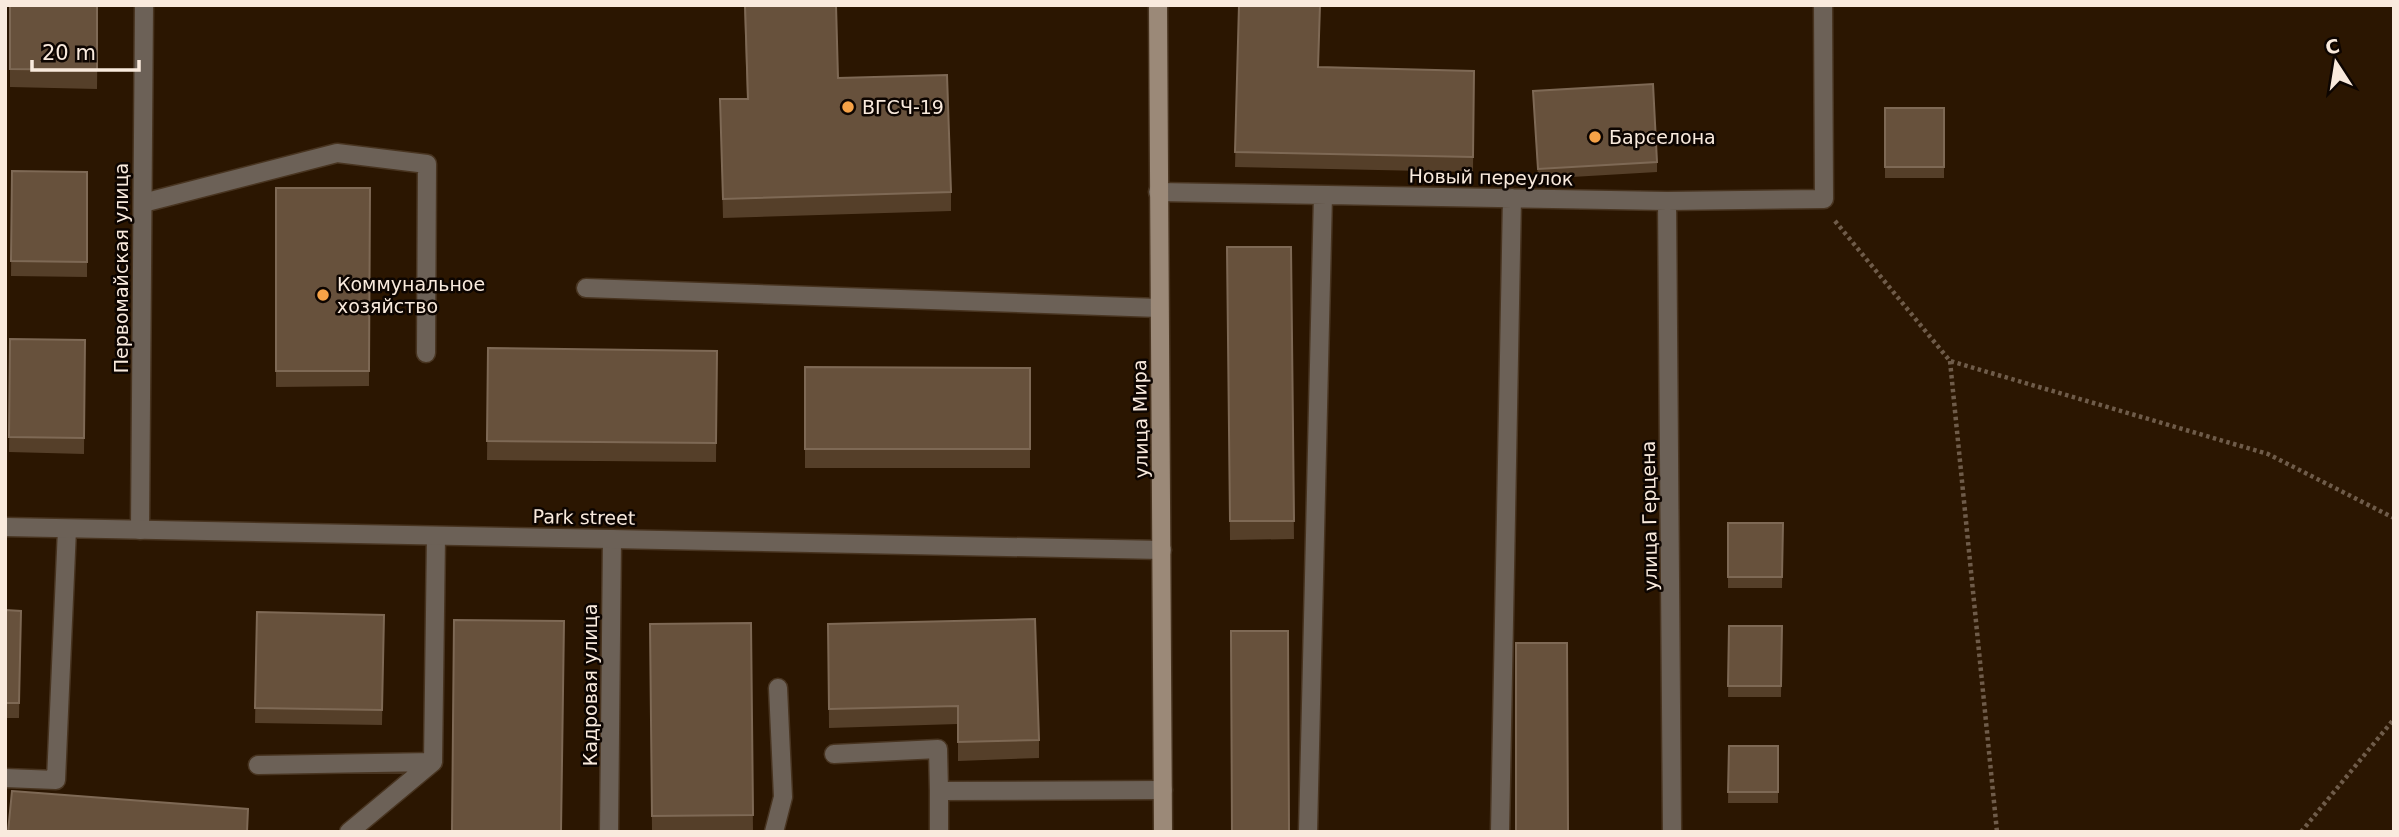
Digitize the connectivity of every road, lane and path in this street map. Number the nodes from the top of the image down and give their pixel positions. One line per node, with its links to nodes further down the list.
1 (144, 5): 9 (street, Первомайская улица)
2 (1158, 5): 4 (main road, улица Мира)
3 (1823, 5): 7 (street)
4 (1158, 192): 5 (street, Новый переулок); 11 (main road, улица Мира)
5 (1323, 195): 6 (street, Новый переулок); 34 (street)
6 (1512, 198): 8 (street, Новый переулок); 35 (street)
7 (1821, 199): 8 (street, Новый переулок); 13 (path)
8 (1667, 201): 36 (street, улица Герцена)
9 (142, 203): 12 (street); 17 (street, Первомайская улица)
10 (586, 288): 11 (street)
11 (1159, 308): 20 (main road, улица Мира)
12 (426, 354)
13 (1950, 361): 14 (path); 37 (path)
14 (2394, 518)
15 (5, 527): 16 (street, Park street)
16 (67, 529): 17 (street, Park street); 26 (street)
17 (140, 530): 18 (street, Park street)
18 (436, 536): 19 (street, Park street); 24 (street)
19 (612, 539): 20 (street, Park street); 30 (street, Кадровая улица)
20 (1162, 550): 27 (main road, улица Мира)
21 (778, 688): 31 (street)
22 (2394, 719): 38 (path)
23 (834, 754): 28 (street)
24 (433, 762): 25 (street); 29 (street)
25 (258, 765)
26 (5, 778)
27 (1163, 790): 28 (street); 33 (main road, улица Мира)
28 (939, 791): 32 (street)
29 (349, 832)
30 (609, 832)
31 (774, 832)
32 (939, 832)
33 (1163, 832)
34 (1308, 832)
35 (1500, 832)
36 (1672, 832)
37 (1997, 832)
38 (2301, 832)

